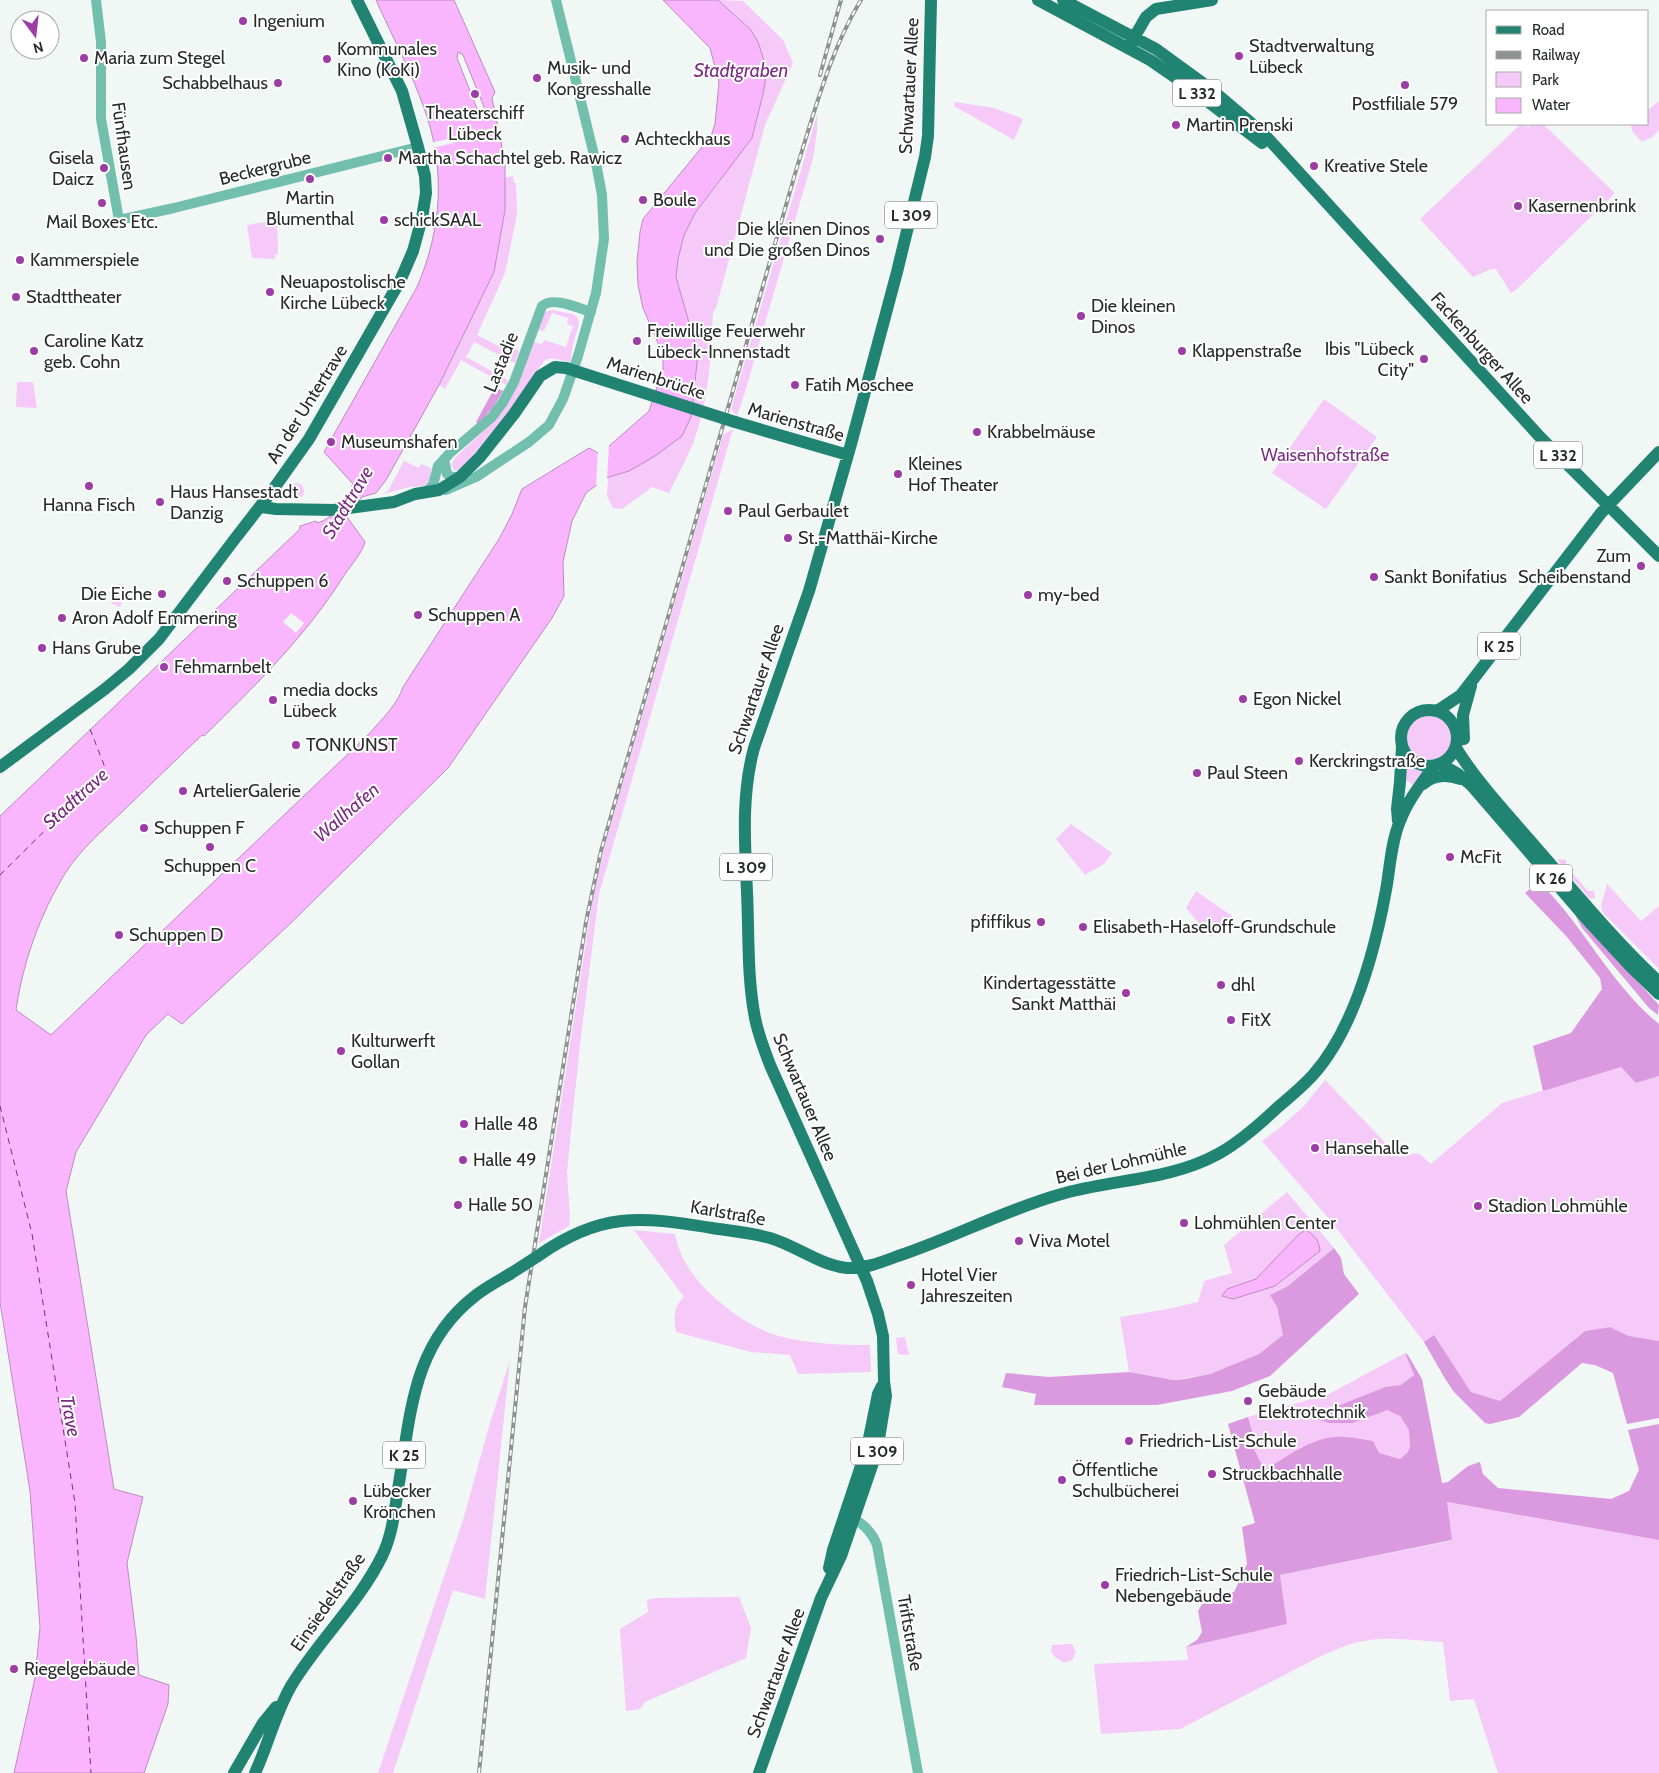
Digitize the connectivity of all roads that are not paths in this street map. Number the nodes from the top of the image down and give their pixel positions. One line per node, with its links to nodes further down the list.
1 (96, 0): 10 (street, Fünfhausen)
2 (357, 0): 9 (main road, An der Untertrave)
3 (556, 0): 11 (street)
4 (931, 0): 14 (main road, Schwartauer Allee / L 309)
5 (1038, 0): 8 (main road, Fackenburger Allee / L 332)
6 (1063, 0): 8 (main road, Fackenburger Allee / L 332)
7 (1212, 0): 8 (main road)
8 (1131, 42): 21 (main road, Fackenburger Allee / L 332)
9 (418, 147): 10 (street, Beckergrube); 22 (main road, An der Untertrave)
10 (119, 220)
11 (591, 312): 16 (street, Lastadie); 17 (street)
12 (735, 422): 14 (main road, Marienstraße); 15 (main road, Marienbrücke, bridge)
13 (1659, 452): 21 (main road)
14 (848, 455): 39 (main road, Schwartauer Allee / L 309)
15 (480, 457): 17 (street); 18 (main road)
16 (444, 459): 18 (street); 20 (street, Lastadie)
17 (500, 461): 19 (street)
18 (460, 477): 19 (main road)
19 (439, 490): 20 (main road)
20 (425, 493): 22 (main road)
21 (1608, 504): 23 (main road, Fackenburger Allee / L 332); 24 (main road, K 25)
22 (261, 507): 31 (main road, An der Untertrave)
23 (1659, 556)
24 (1473, 680): 25 (main road, K 25); 34 (main road, K 26)
25 (1461, 695): 26 (main road, K 25); 27 (main road, K 25)
26 (1437, 711): 27 (main road); 28 (main road)
27 (1454, 726): 29 (main road)
28 (1402, 746): 30 (main road); 35 (main road, Bei der Lohmühle / K 25)
29 (1456, 748): 30 (main road); 34 (main road, K 26)
30 (1438, 765): 32 (main road, K 26); 33 (main road, Bei der Lohmühle / K 25)
31 (0, 767)
32 (1472, 786): 33 (main road, K 25); 37 (main road, K 26)
33 (1415, 791): 35 (main road, Bei der Lohmühle / K 25)
34 (1503, 808): 36 (main road, K 26)
35 (1398, 824): 39 (main road, Bei der Lohmühle / K 25)
36 (1659, 982)
37 (1659, 994)
38 (585, 1230): 39 (main road, Karlstraße / K 25); 41 (main road, Einsiedelstraße / K 25, bridge)
39 (861, 1267): 40 (main road, Schwartauer Allee / L 309)
40 (849, 1516): 46 (main road, Schwartauer Allee / L 309); 47 (street, Triftstraße)
41 (291, 1687): 42 (main road, Einsiedelstraße / K 25); 45 (main road, Einsiedelstraße / K 25)
42 (276, 1707): 43 (main road, Einsiedelstraße / K 25); 44 (main road, Einsiedelstraße / K 25)
43 (234, 1773)
44 (247, 1773)
45 (255, 1773)
46 (759, 1773)
47 (918, 1773)

